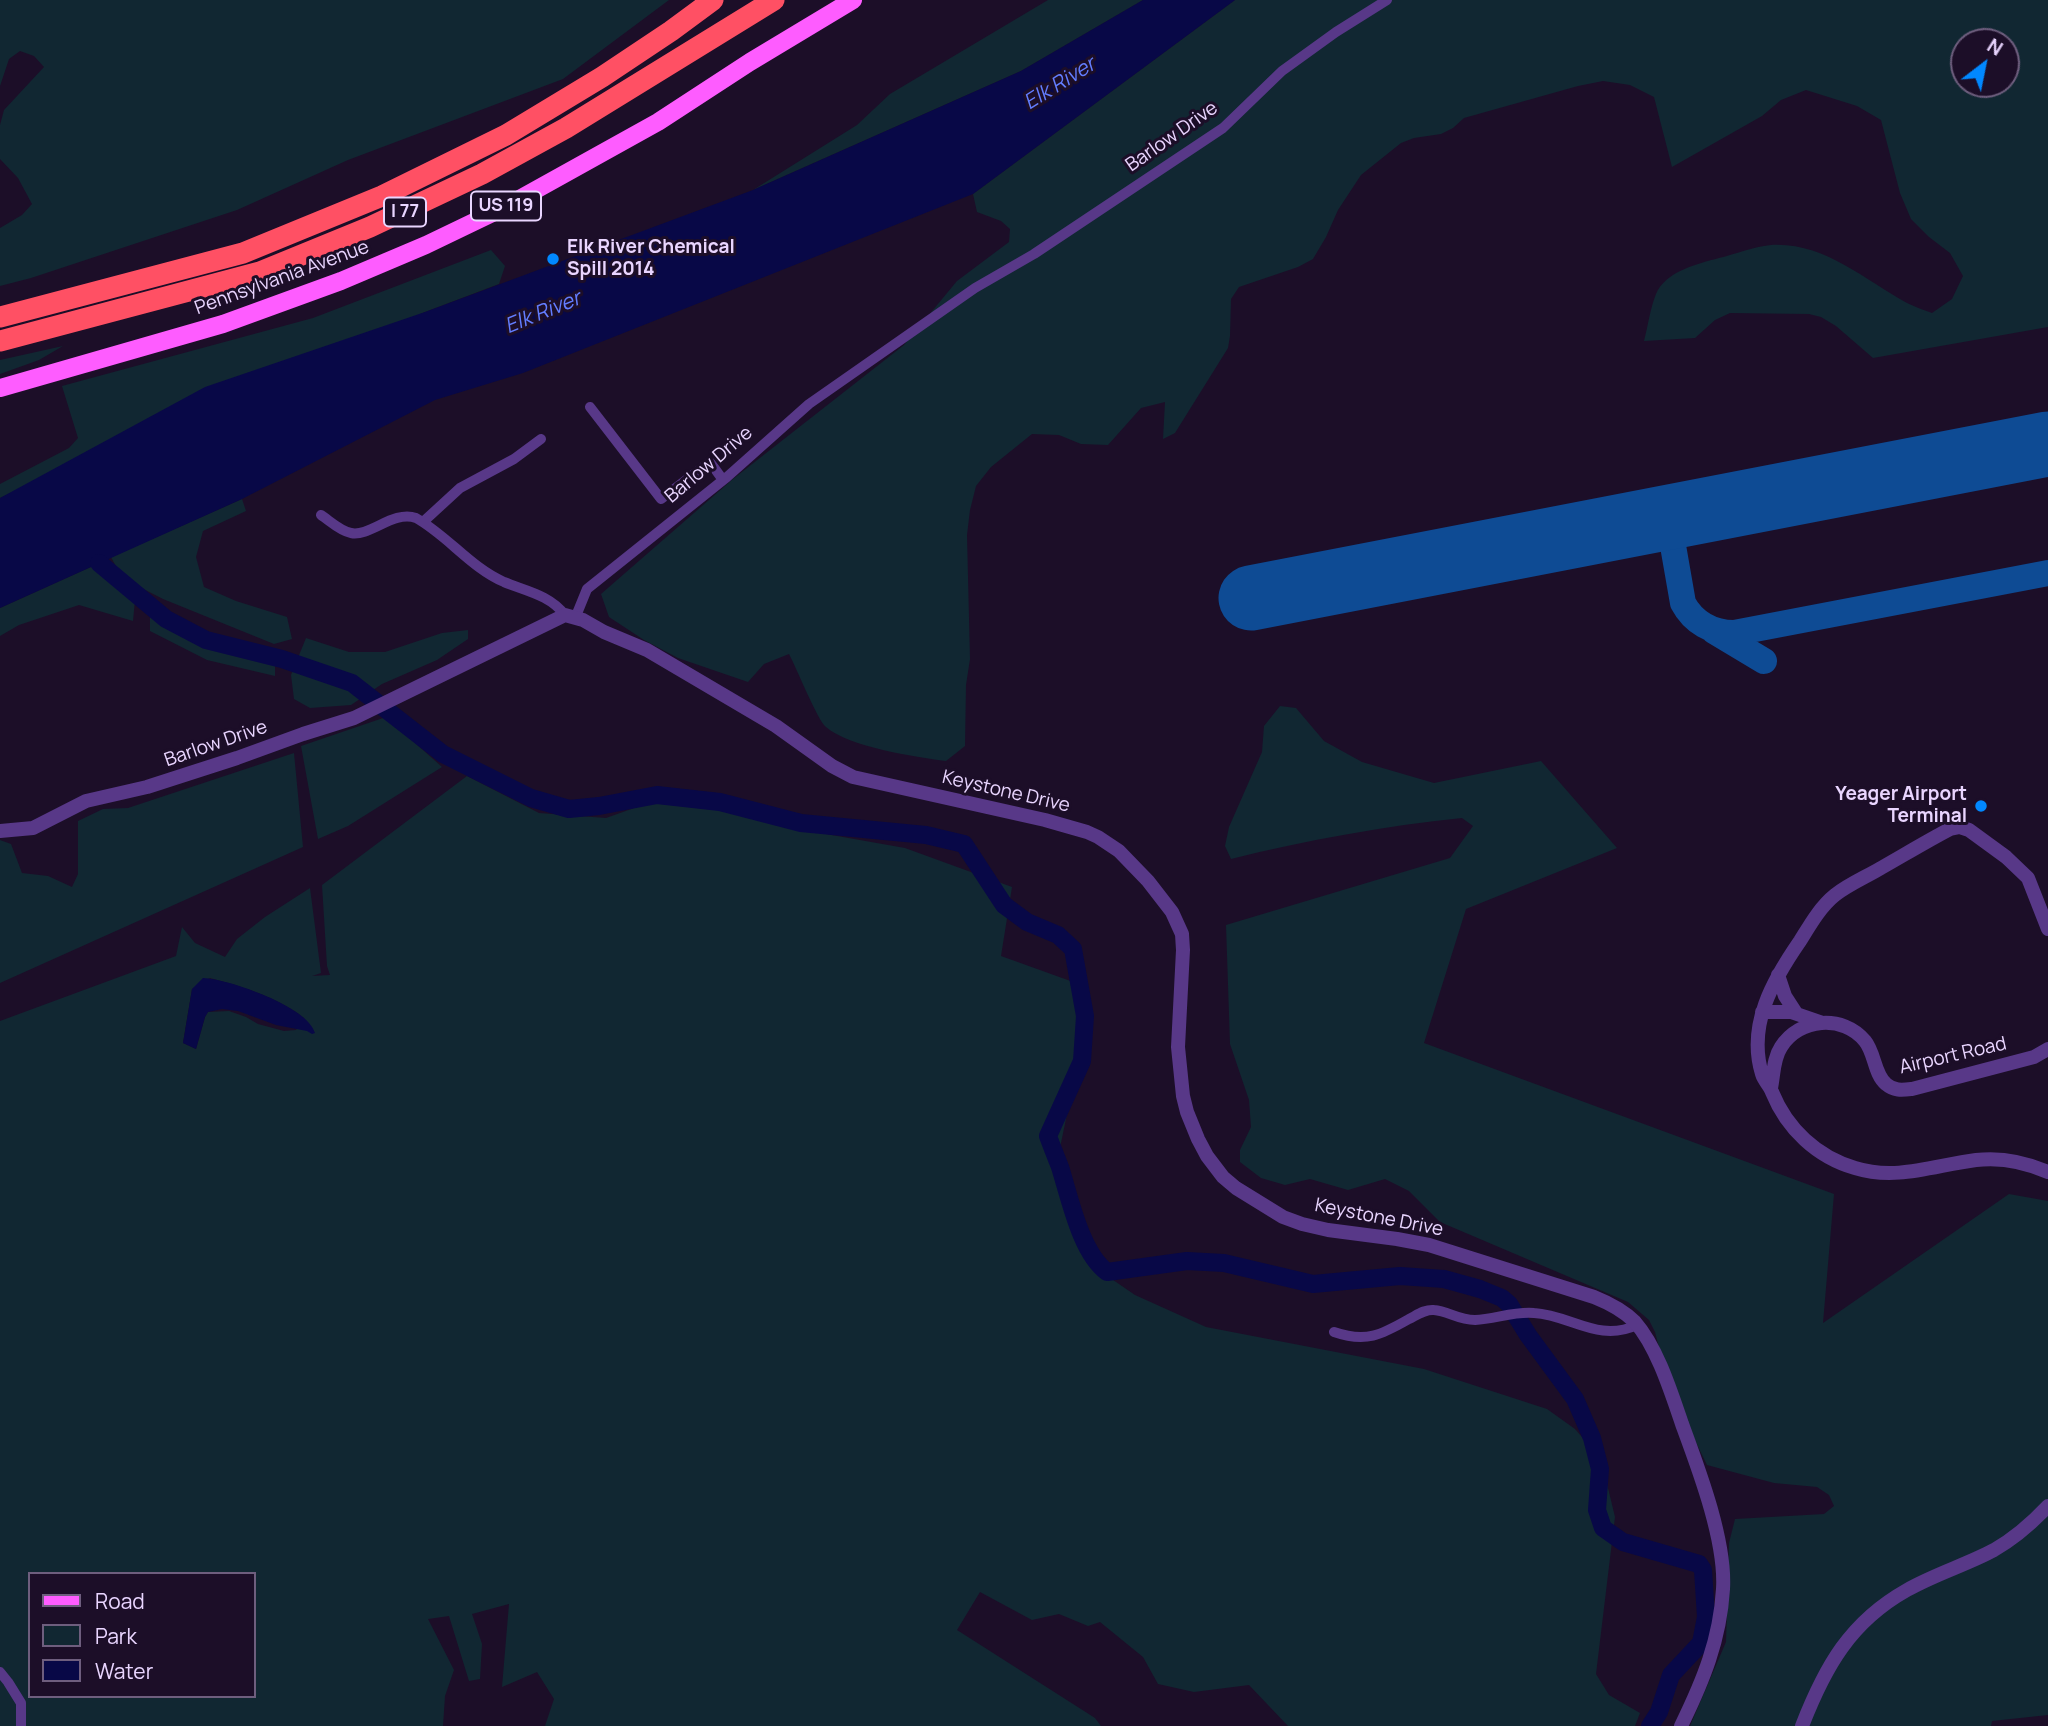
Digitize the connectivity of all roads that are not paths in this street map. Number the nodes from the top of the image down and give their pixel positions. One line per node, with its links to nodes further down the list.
1 (713, 0): 5 (highway, I 77)
2 (774, 0): 6 (highway, I 77)
3 (853, 0): 7 (main road, Pennsylvania Avenue / US 119)
4 (1387, 0): 10 (street, Barlow Drive)
5 (0, 317)
6 (0, 341)
7 (0, 388)
8 (590, 407): 10 (street)
9 (541, 439): 12 (street)
10 (723, 480): 13 (street, Barlow Drive)
11 (321, 515): 12 (street)
12 (424, 522): 13 (street, Keystone Drive)
13 (570, 616): 14 (street, Barlow Drive); 23 (street, Keystone Drive)
14 (0, 831)
15 (2048, 929): 16 (street)
16 (1778, 975): 17 (street); 18 (street)
17 (1762, 1012): 18 (street, Airport Road); 21 (street)
18 (1796, 1013): 19 (street, Airport Road)
19 (1820, 1022): 20 (street, Airport Road); 21 (street)
20 (2048, 1049)
21 (1771, 1088): 22 (street)
22 (2048, 1172)
23 (1637, 1325): 24 (street); 28 (street, Keystone Drive)
24 (1334, 1332)
25 (2048, 1506): 29 (street)
26 (0, 1672): 27 (street)
27 (21, 1726)
28 (1681, 1726)
29 (1802, 1726)

